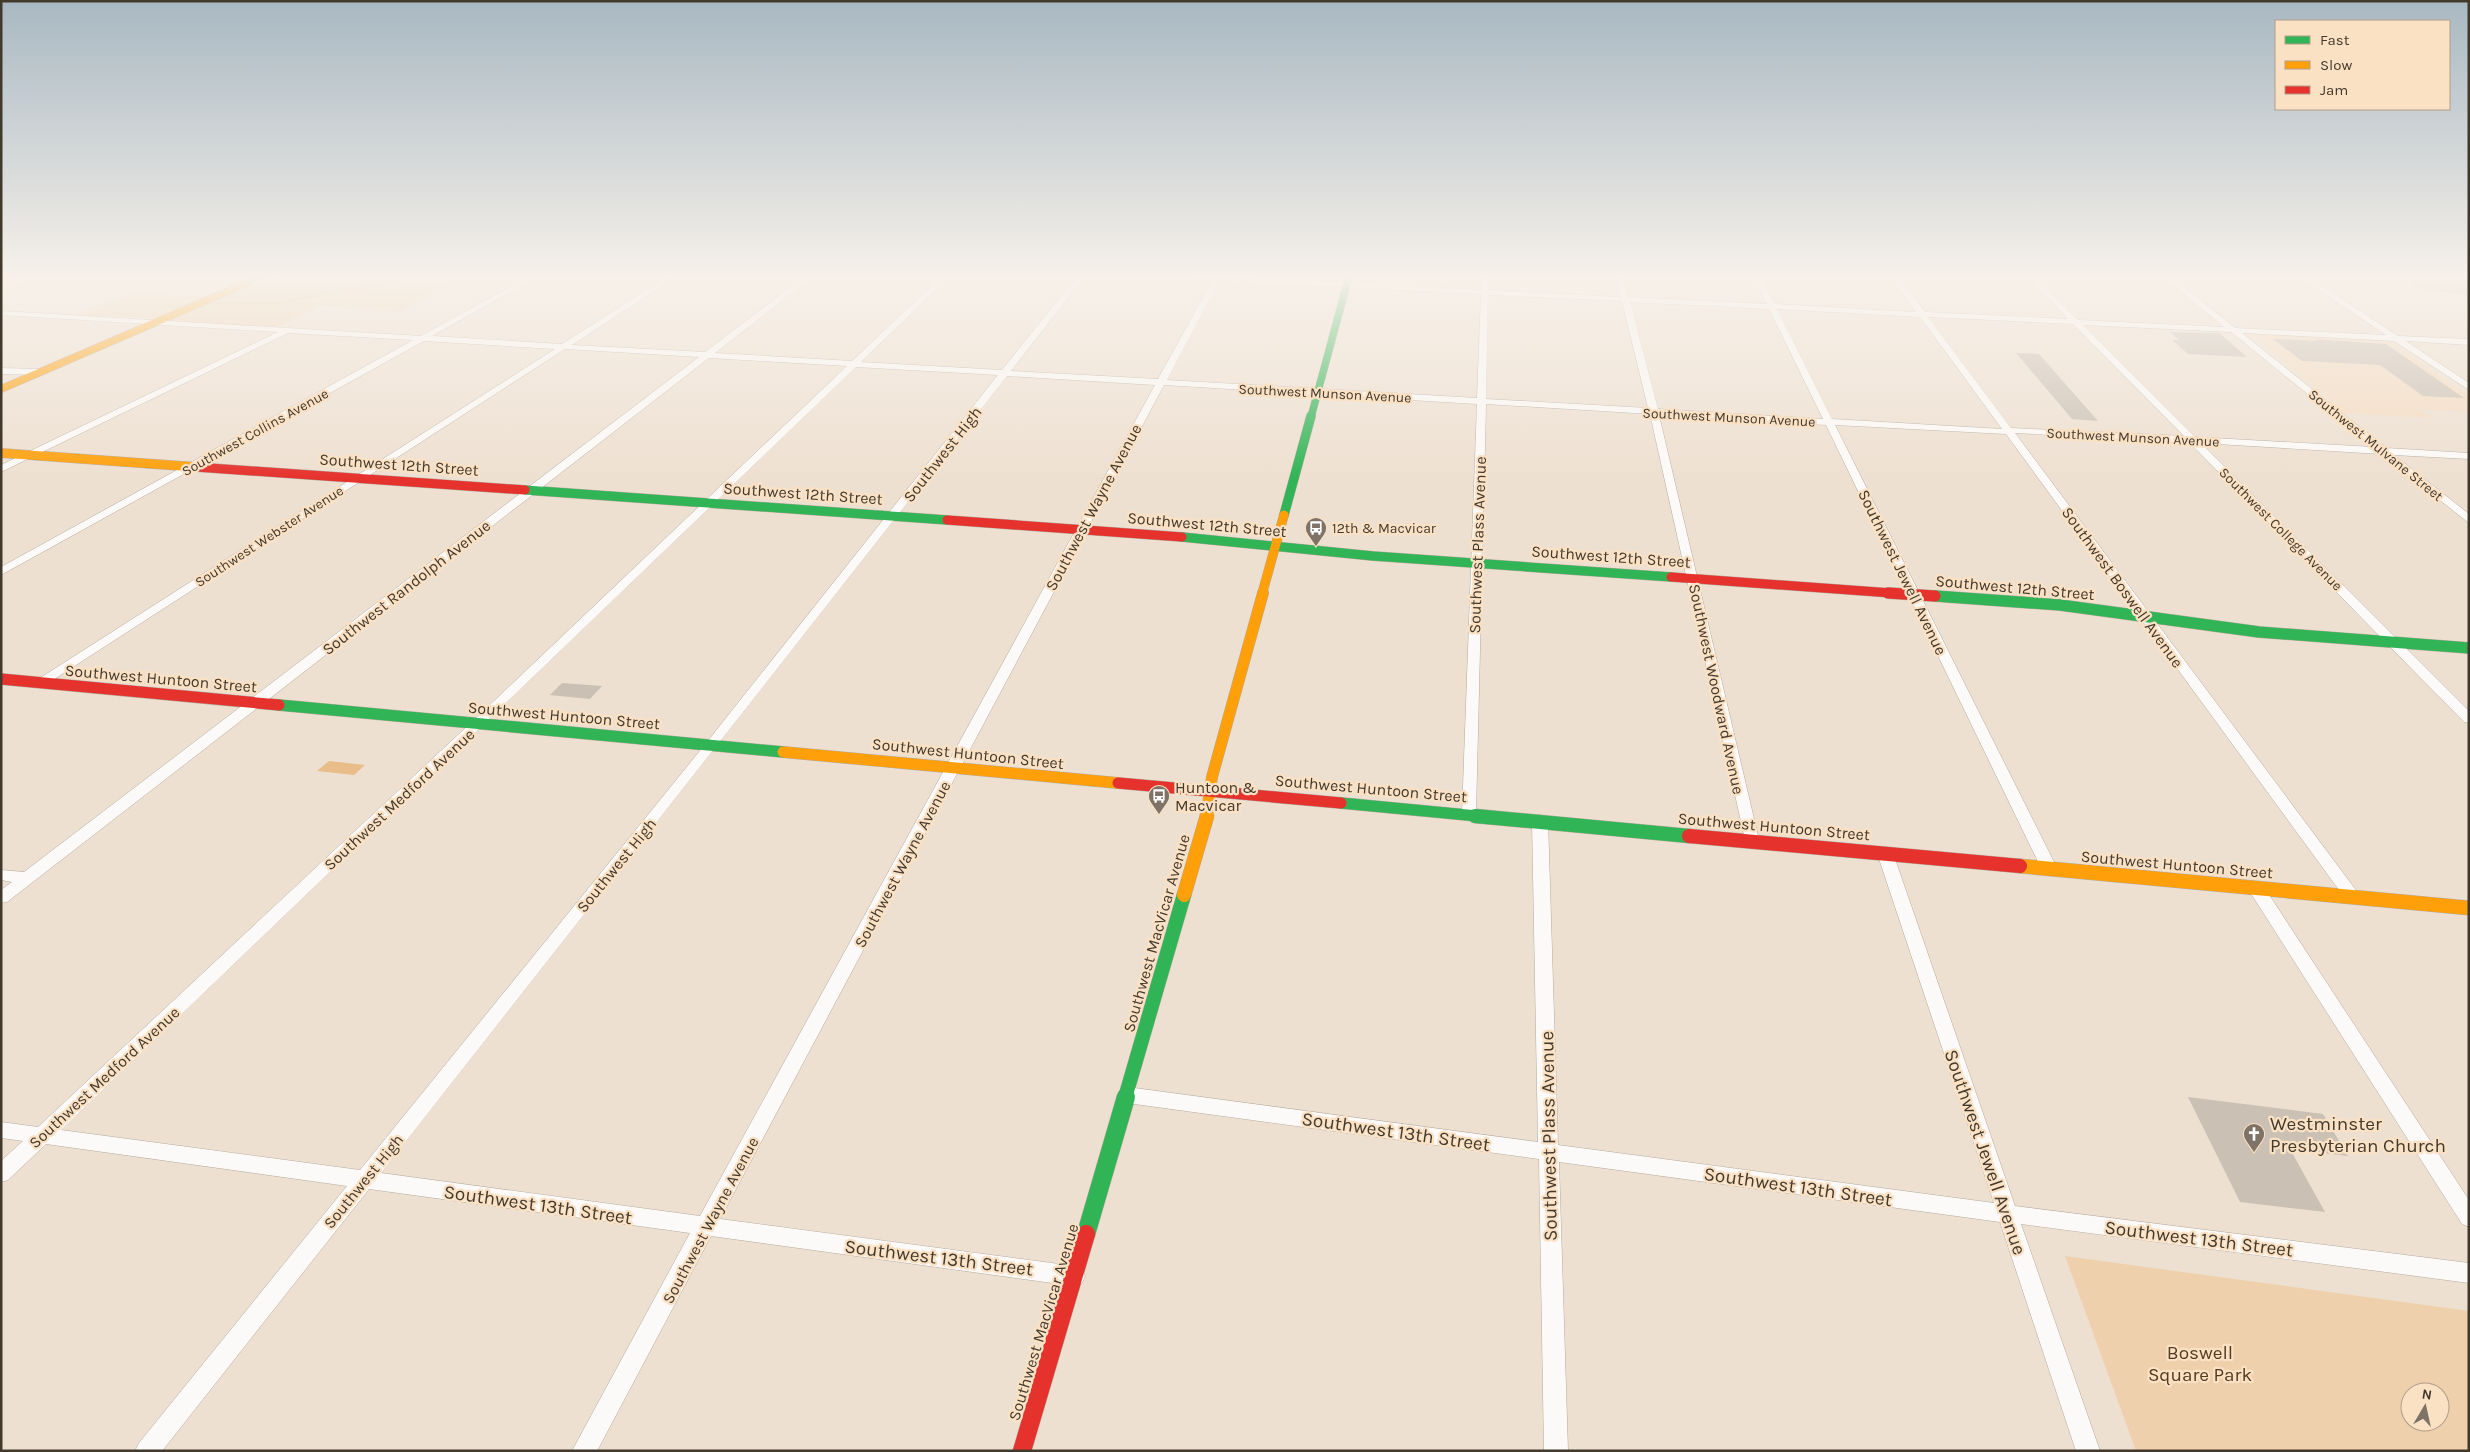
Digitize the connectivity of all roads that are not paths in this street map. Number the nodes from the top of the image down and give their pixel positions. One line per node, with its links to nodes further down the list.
1 (105, 344): 22 (main road)
2 (259, 344): 35 (street)
3 (413, 344): 37 (street, Southwest Collins Avenue)
4 (506, 344): 18 (street, Southwest Munson Avenue)
5 (568, 344): 18 (street, Southwest Webster Avenue)
6 (722, 344): 19 (street, Southwest Randolph Avenue)
7 (875, 344): 20 (street, Southwest Medford Avenue)
8 (1029, 344): 23 (street, Southwest High)
9 (1180, 344): 24 (street, Southwest Wayne Avenue)
10 (1331, 344): 27 (main road, Southwest MacVicar Avenue)
11 (1483, 344): 28 (street, Southwest Plass Avenue)
12 (1637, 344): 29 (street, Southwest Woodward Avenue)
13 (1792, 344): 30 (street, Southwest Jewell Avenue)
14 (1945, 344): 31 (street, Southwest Boswell Avenue)
15 (2097, 344): 32 (street, Southwest College Avenue)
16 (2249, 344): 33 (street, Southwest Mulvane Street)
17 (2403, 344): 25 (street)
18 (563, 347): 19 (street, Southwest Munson Avenue); 39 (street, Southwest Webster Avenue)
19 (706, 356): 20 (street, Southwest Munson Avenue); 40 (street, Southwest Randolph Avenue)
20 (854, 364): 23 (street, Southwest Munson Avenue); 41 (street, Southwest Medford Avenue)
21 (1, 371): 22 (street)
22 (40, 372): 26 (main road)
23 (1006, 373): 24 (street, Southwest Munson Avenue); 42 (street, Southwest High)
24 (1159, 382): 27 (street, Southwest Munson Avenue); 44 (street, Southwest Wayne Avenue)
25 (2469, 387)
26 (1, 389)
27 (1317, 393): 28 (street, Southwest Munson Avenue); 45 (main road, Southwest MacVicar Avenue)
28 (1481, 402): 29 (street, Southwest Munson Avenue); 46 (street, Southwest Plass Avenue)
29 (1654, 412): 30 (street, Southwest Munson Avenue); 48 (street, Southwest Woodward Avenue)
30 (1830, 422): 31 (street, Southwest Munson Avenue); 49 (street, Southwest Jewell Avenue)
31 (2009, 431): 32 (street, Southwest Munson Avenue); 50 (street, Southwest Boswell Avenue)
32 (2192, 440): 33 (street, Southwest Munson Avenue); 51 (street, Southwest College Avenue)
33 (2383, 452): 36 (street, Southwest Munson Avenue); 43 (street, Southwest Mulvane Street)
34 (1, 453): 35 (main road, Southwest 12th Street)
35 (30, 455): 37 (main road, Southwest 12th Street); 38 (street)
36 (2469, 456)
37 (192, 466): 39 (main road, Southwest 12th Street); 47 (street, Southwest Collins Avenue)
38 (1, 469)
39 (358, 478): 40 (main road, Southwest 12th Street); 54 (street, Southwest Webster Avenue)
40 (532, 490): 41 (main road, Southwest 12th Street); 55 (street, Southwest Randolph Avenue)
41 (710, 502): 42 (main road, Southwest 12th Street); 57 (street, Southwest Medford Avenue)
42 (894, 516): 44 (main road, Southwest 12th Street); 58 (street, Southwest High)
43 (2469, 520)
44 (1082, 530): 45 (main road, Southwest 12th Street); 59 (street, Southwest Wayne Avenue)
45 (1275, 545): 46 (main road, Southwest 12th Street); 60 (main road, Southwest MacVicar Avenue)
46 (1476, 563): 48 (main road, Southwest 12th Street); 61 (street, Southwest Plass Avenue)
47 (1, 572)
48 (1693, 579): 49 (main road, Southwest 12th Street); 63 (street, Southwest Woodward Avenue)
49 (1914, 594): 50 (main road, Southwest 12th Street); 65 (street, Southwest Jewell Avenue)
50 (2145, 617): 51 (main road, Southwest 12th Street); 69 (street, Southwest Boswell Avenue)
51 (2392, 642): 52 (main road, Southwest 12th Street); 56 (street, Southwest College Avenue)
52 (2469, 648)
53 (1, 679): 54 (main road, Southwest Huntoon Street)
54 (42, 683): 55 (main road, Southwest Huntoon Street)
55 (255, 703): 57 (main road, Southwest Huntoon Street); 67 (street, Southwest Randolph Avenue)
56 (2469, 719)
57 (480, 723): 58 (main road, Southwest Huntoon Street); 74 (street, Southwest Medford Avenue)
58 (712, 745): 59 (main road, Southwest Huntoon Street); 77 (street, Southwest High)
59 (953, 768): 60 (main road, Southwest Huntoon Street); 80 (street, Southwest Wayne Avenue)
60 (1211, 791): 61 (main road, Southwest Huntoon Street); 72 (main road, Southwest MacVicar Avenue)
61 (1469, 814): 62 (main road, Southwest Huntoon Street)
62 (1540, 820): 63 (main road, Southwest Huntoon Street); 75 (street, Southwest Plass Avenue)
63 (1752, 840): 64 (main road, Southwest Huntoon Street)
64 (1885, 853): 65 (main road, Southwest Huntoon Street); 78 (street, Southwest Jewell Avenue)
65 (2049, 868): 68 (main road, Southwest Huntoon Street)
66 (1, 875): 67 (street)
67 (27, 878): 70 (street, Southwest Randolph Avenue)
68 (2256, 888): 69 (main road, Southwest Huntoon Street); 79 (street)
69 (2353, 897): 71 (main road, Southwest Huntoon Street)
70 (1, 898)
71 (2469, 908)
72 (1127, 1095): 75 (street, Southwest 13th Street); 82 (main road, Southwest MacVicar Avenue)
73 (1, 1130): 74 (street, Southwest 13th Street)
74 (43, 1135): 76 (street, Southwest Medford Avenue); 77 (street, Southwest 13th Street)
75 (1549, 1152): 78 (street, Southwest 13th Street); 86 (street, Southwest Plass Avenue)
76 (1, 1174)
77 (364, 1179): 80 (street, Southwest 13th Street); 83 (street, Southwest High)
78 (2007, 1213): 81 (street, Southwest 13th Street); 87 (street, Southwest Jewell Avenue)
79 (2469, 1218)
80 (707, 1227): 82 (street, Southwest 13th Street); 84 (street, Southwest Wayne Avenue)
81 (2469, 1273)
82 (1074, 1276): 85 (main road, Southwest MacVicar Avenue)
83 (147, 1451)
84 (584, 1451)
85 (1022, 1451)
86 (1556, 1451)
87 (2088, 1451)

